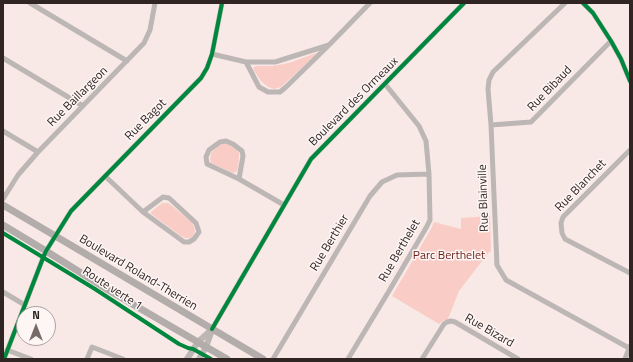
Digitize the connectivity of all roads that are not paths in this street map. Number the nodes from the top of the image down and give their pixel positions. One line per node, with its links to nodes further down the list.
1 (30, 3): 12 (street)
2 (155, 3): 12 (street, Rue Baillargeon)
3 (222, 3): 10 (street, Rue Bagot)
4 (370, 3): 9 (street)
5 (464, 3): 15 (street, Boulevard des Ormeaux)
6 (565, 3): 17 (street, Rue Blainville)
7 (583, 3): 8 (street)
8 (610, 41): 14 (street); 17 (street, Rue Bibaud)
9 (329, 45): 13 (street); 13 (street)
10 (212, 54): 13 (street); 22 (street, Rue Bagot)
11 (3, 58): 16 (street)
12 (127, 61): 16 (street, Rue Baillargeon)
13 (246, 62)
14 (630, 81)
15 (385, 84): 21 (street, Rue Berthelet); 26 (street, Boulevard des Ormeaux)
16 (82, 106): 20 (street, Rue Baillargeon)
17 (491, 125): 37 (street, Rue Blainville)
18 (3, 131): 20 (street)
19 (630, 150): 31 (street, Rue Blanchet)
20 (38, 152): 24 (street, Rue Baillargeon)
21 (429, 174): 47 (street, Rue Berthier); 48 (street, Rue Berthelet)
22 (105, 176): 27 (street); 29 (street, Rue Bagot)
23 (240, 180): 23 (street); 26 (street)
24 (3, 199)
25 (3, 205): 29 (main road, Boulevard Roland-Therrien)
26 (284, 205): 34 (street, Boulevard des Ormeaux)
27 (143, 212): 27 (street)
28 (3, 225): 30 (main road)
29 (55, 236): 30 (street, Rue Bagot); 34 (main road, Boulevard Roland-Therrien)
30 (46, 251): 33 (street, Rue Bagot); 35 (main road)
31 (630, 273)
32 (3, 292): 33 (street)
33 (24, 305): 38 (street, Rue Bagot)
34 (212, 329): 35 (street, Boulevard des Ormeaux); 36 (street, Boulevard des Ormeaux); 46 (main road, Boulevard Roland-Therrien)
35 (198, 342): 36 (main road); 43 (street, Boulevard des Ormeaux)
36 (206, 347): 44 (street, Boulevard des Ormeaux); 45 (main road)
37 (629, 347): 51 (street)
38 (7, 350): 39 (street, Rue Bagot); 40 (street)
39 (4, 359)
40 (31, 359)
41 (87, 359): 42 (street)
42 (123, 359)
43 (187, 359)
44 (198, 359)
45 (227, 359)
46 (263, 359)
47 (273, 359)
48 (348, 359)
49 (422, 359): 50 (street, Rue Bizard)
50 (518, 359)
51 (625, 359)

